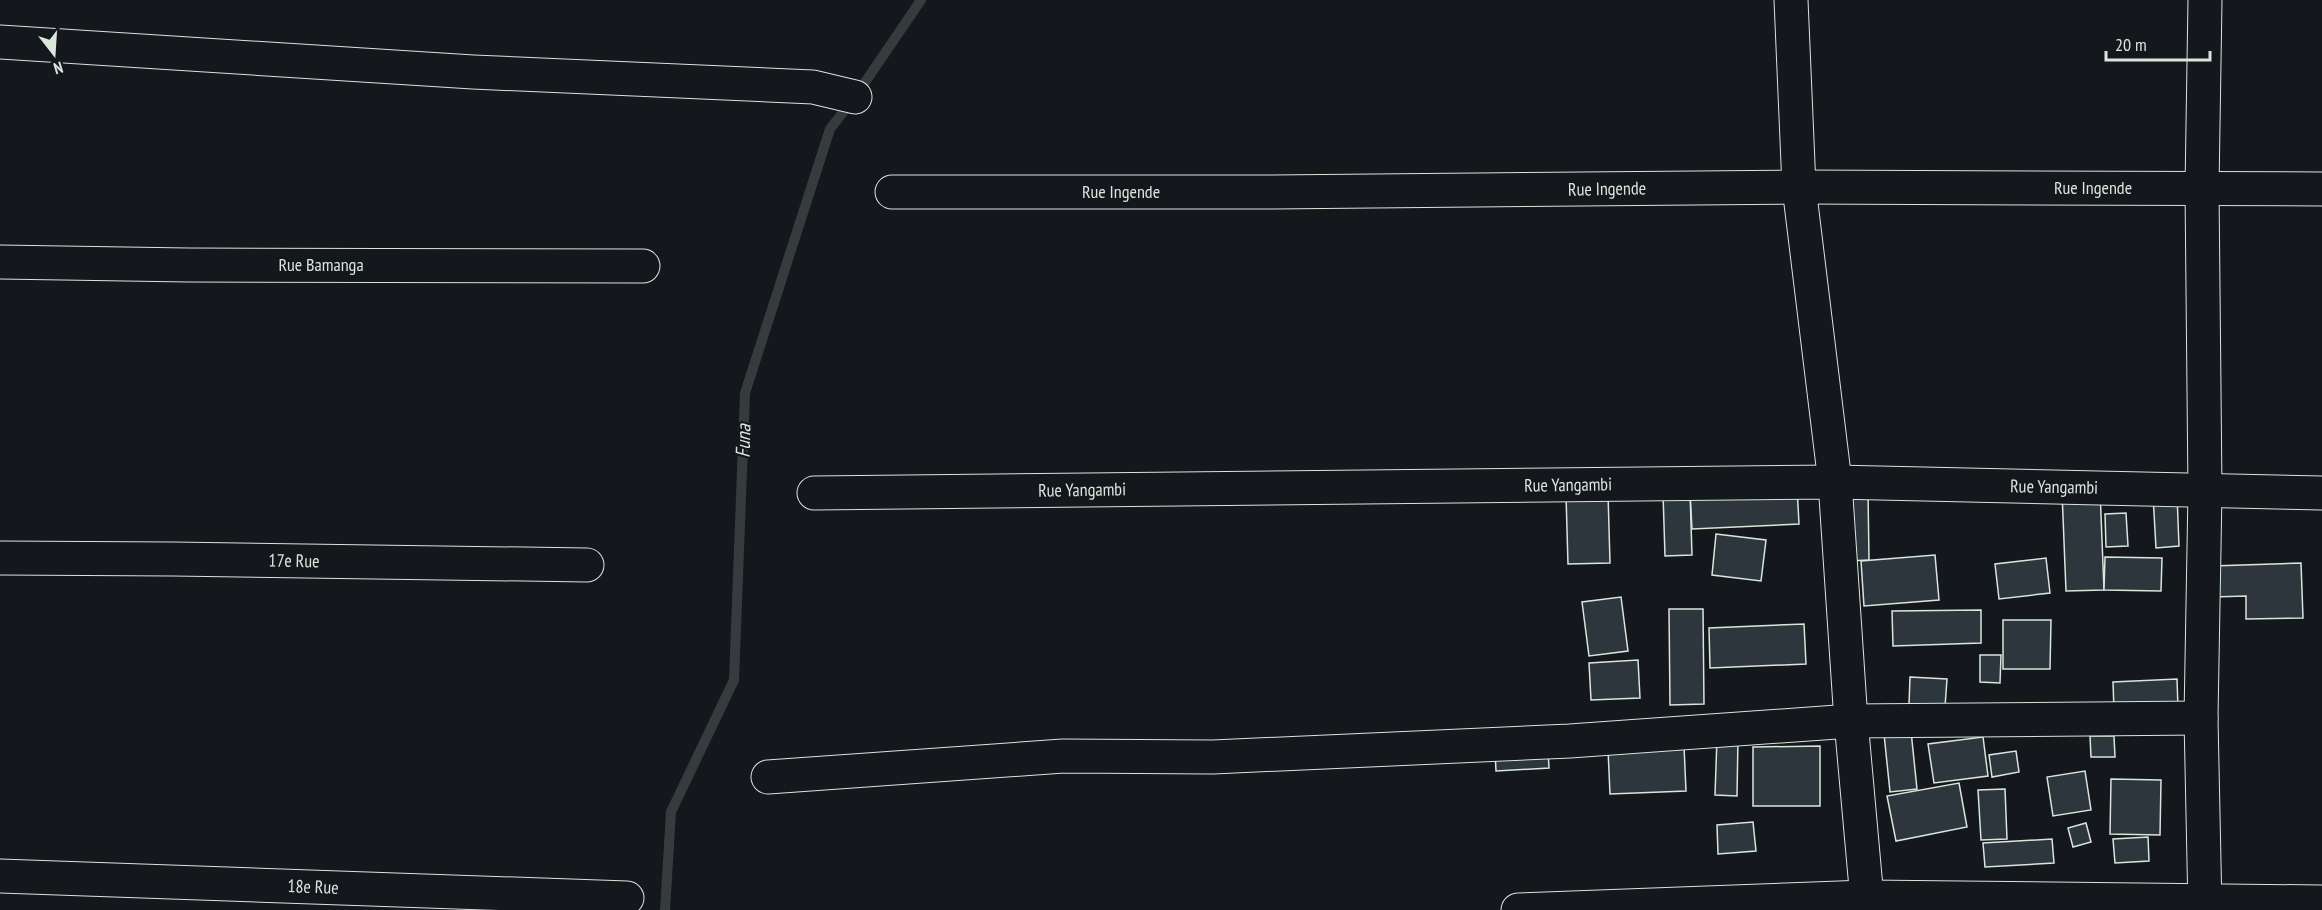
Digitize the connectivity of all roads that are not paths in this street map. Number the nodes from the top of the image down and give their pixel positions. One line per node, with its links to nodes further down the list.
1 (1791, 0): 5 (street)
2 (2205, 0): 6 (street)
3 (0, 42): 4 (street)
4 (855, 97)
5 (1799, 187): 6 (street, Rue Ingende); 8 (street, Rue Ingende); 11 (street)
6 (2202, 188): 7 (street, Rue Ingende); 12 (street)
7 (2322, 189)
8 (892, 192)
9 (0, 262): 10 (street, Rue Bamanga)
10 (643, 266)
11 (1835, 482): 12 (street, Rue Yangambi); 13 (street, Rue Yangambi); 18 (street)
12 (2205, 490): 14 (street, Rue Yangambi); 17 (street)
13 (814, 493)
14 (2322, 493)
15 (0, 558): 16 (street, 17e Rue)
16 (587, 565)
17 (2201, 718): 18 (street); 24 (street)
18 (1851, 722): 19 (street); 23 (street)
19 (768, 777)
20 (0, 876): 21 (street, 18e Rue)
21 (627, 898)
22 (2322, 902): 24 (street)
23 (1867, 904): 24 (street); 25 (street)
24 (2205, 905)
25 (1518, 910)

